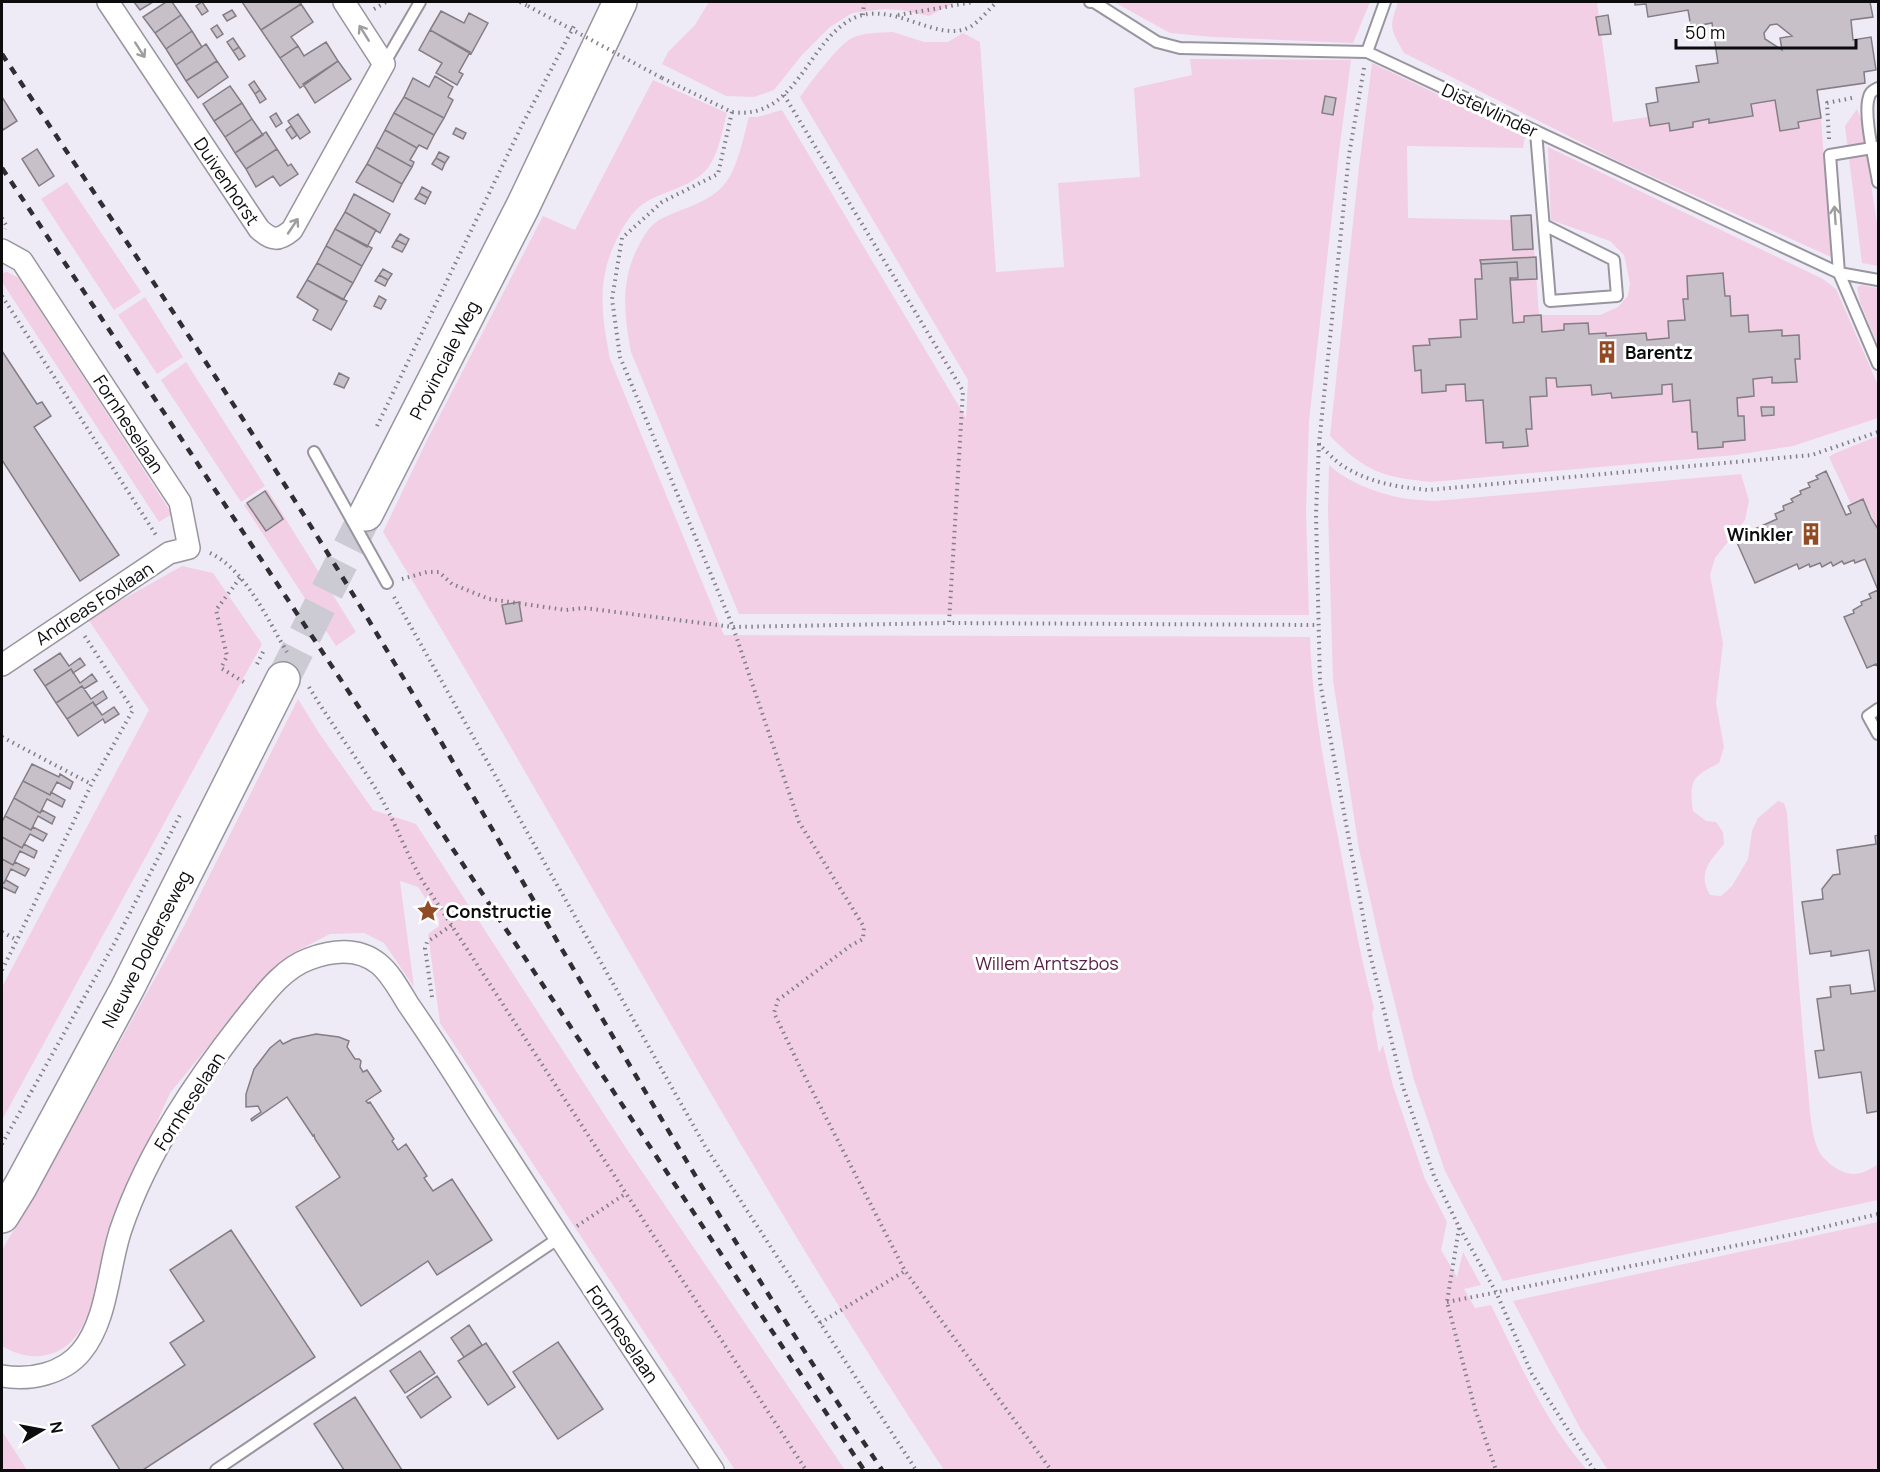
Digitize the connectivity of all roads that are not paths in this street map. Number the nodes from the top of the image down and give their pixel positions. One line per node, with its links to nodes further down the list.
1 (108, 2): 9 (street, Duivenhorst, one-way to 9)
2 (344, 2): 9 (street, one-way to 2)
3 (420, 2): 9 (lane, Duivenhorst)
4 (620, 2): 14 (main road, Provinciale Weg)
5 (640, 2): 14 (main road, Provinciale Weg)
6 (1090, 2): 8 (lane, Distelvlinder)
7 (1386, 2): 8 (lane)
8 (1367, 52): 11 (lane, Distelvlinder)
9 (384, 64)
10 (1878, 88): 12 (lane)
11 (1536, 132): 15 (lane); 17 (lane, Distelvlinder)
12 (1875, 147): 13 (lane); 17 (lane, one-way to 12)
13 (1878, 182)
14 (523, 206): 21 (main road, Provinciale Weg)
15 (1544, 225): 15 (lane)
16 (2, 250): 22 (street, Fornheselaan)
17 (1839, 273): 18 (lane, Distelvlinder); 19 (lane)
18 (1878, 280)
19 (1878, 364)
20 (314, 452): 23 (lane)
21 (366, 514)
22 (179, 551): 24 (street, Andreas Foxlaan)
23 (387, 584)
24 (2, 665)
25 (263, 674): 28 (main road, Nieuwe Dolderseweg)
26 (1878, 709): 27 (lane)
27 (1878, 734)
28 (2, 1216)
29 (559, 1238): 30 (street, Fornheselaan); 31 (lane); 32 (street, Fornheselaan)
30 (2, 1376)
31 (216, 1470)
32 (714, 1470)

